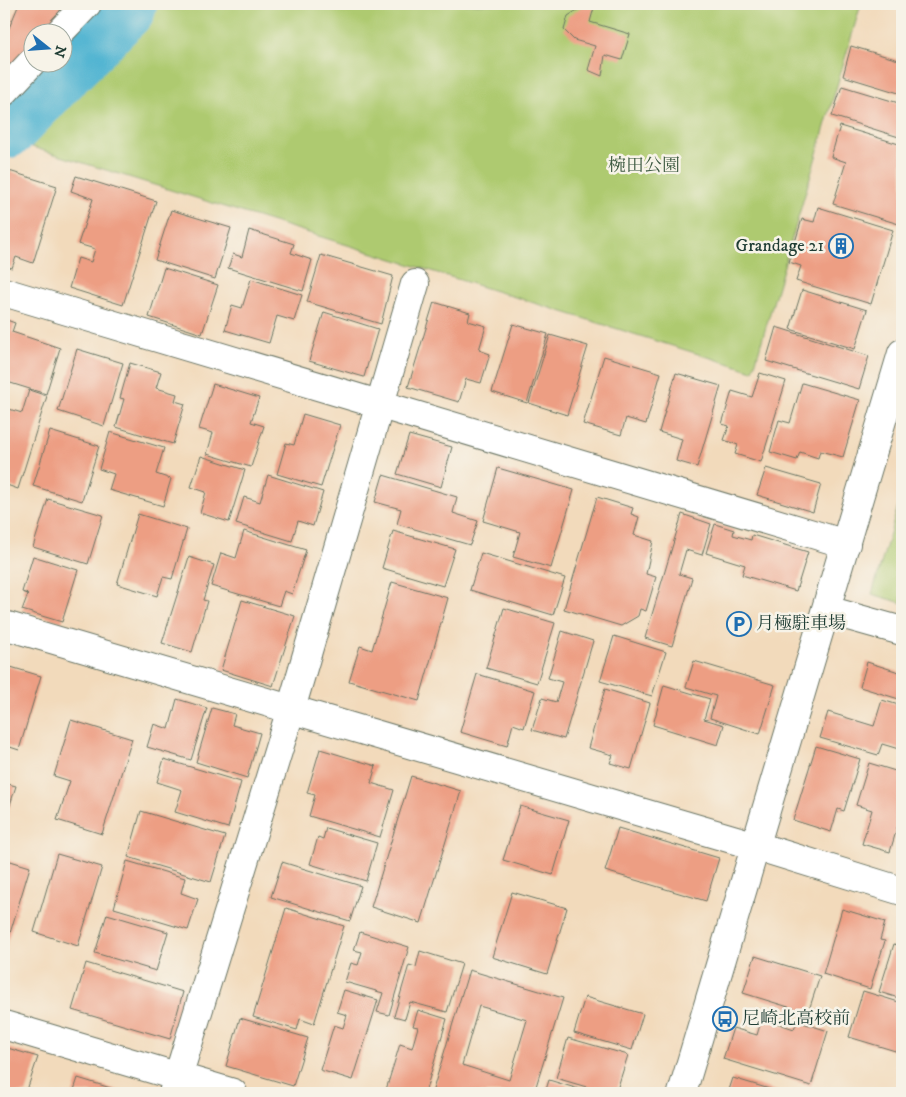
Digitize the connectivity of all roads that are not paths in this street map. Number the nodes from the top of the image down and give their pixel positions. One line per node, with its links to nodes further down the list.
1 (86, 4): 2 (street)
2 (69, 22)
3 (23, 72): 4 (street)
4 (4, 92)
5 (415, 284): 8 (street)
6 (4, 292): 8 (street)
7 (902, 352): 9 (street)
8 (380, 405): 9 (street); 13 (street)
9 (846, 544): 10 (street)
10 (827, 610): 12 (street); 14 (street)
11 (4, 625): 13 (street)
12 (902, 631)
13 (291, 709): 14 (street); 17 (street)
14 (756, 846): 15 (street); 19 (street)
15 (902, 891)
16 (4, 1025): 17 (street)
17 (176, 1085): 18 (street)
18 (233, 1093)
19 (682, 1093)

